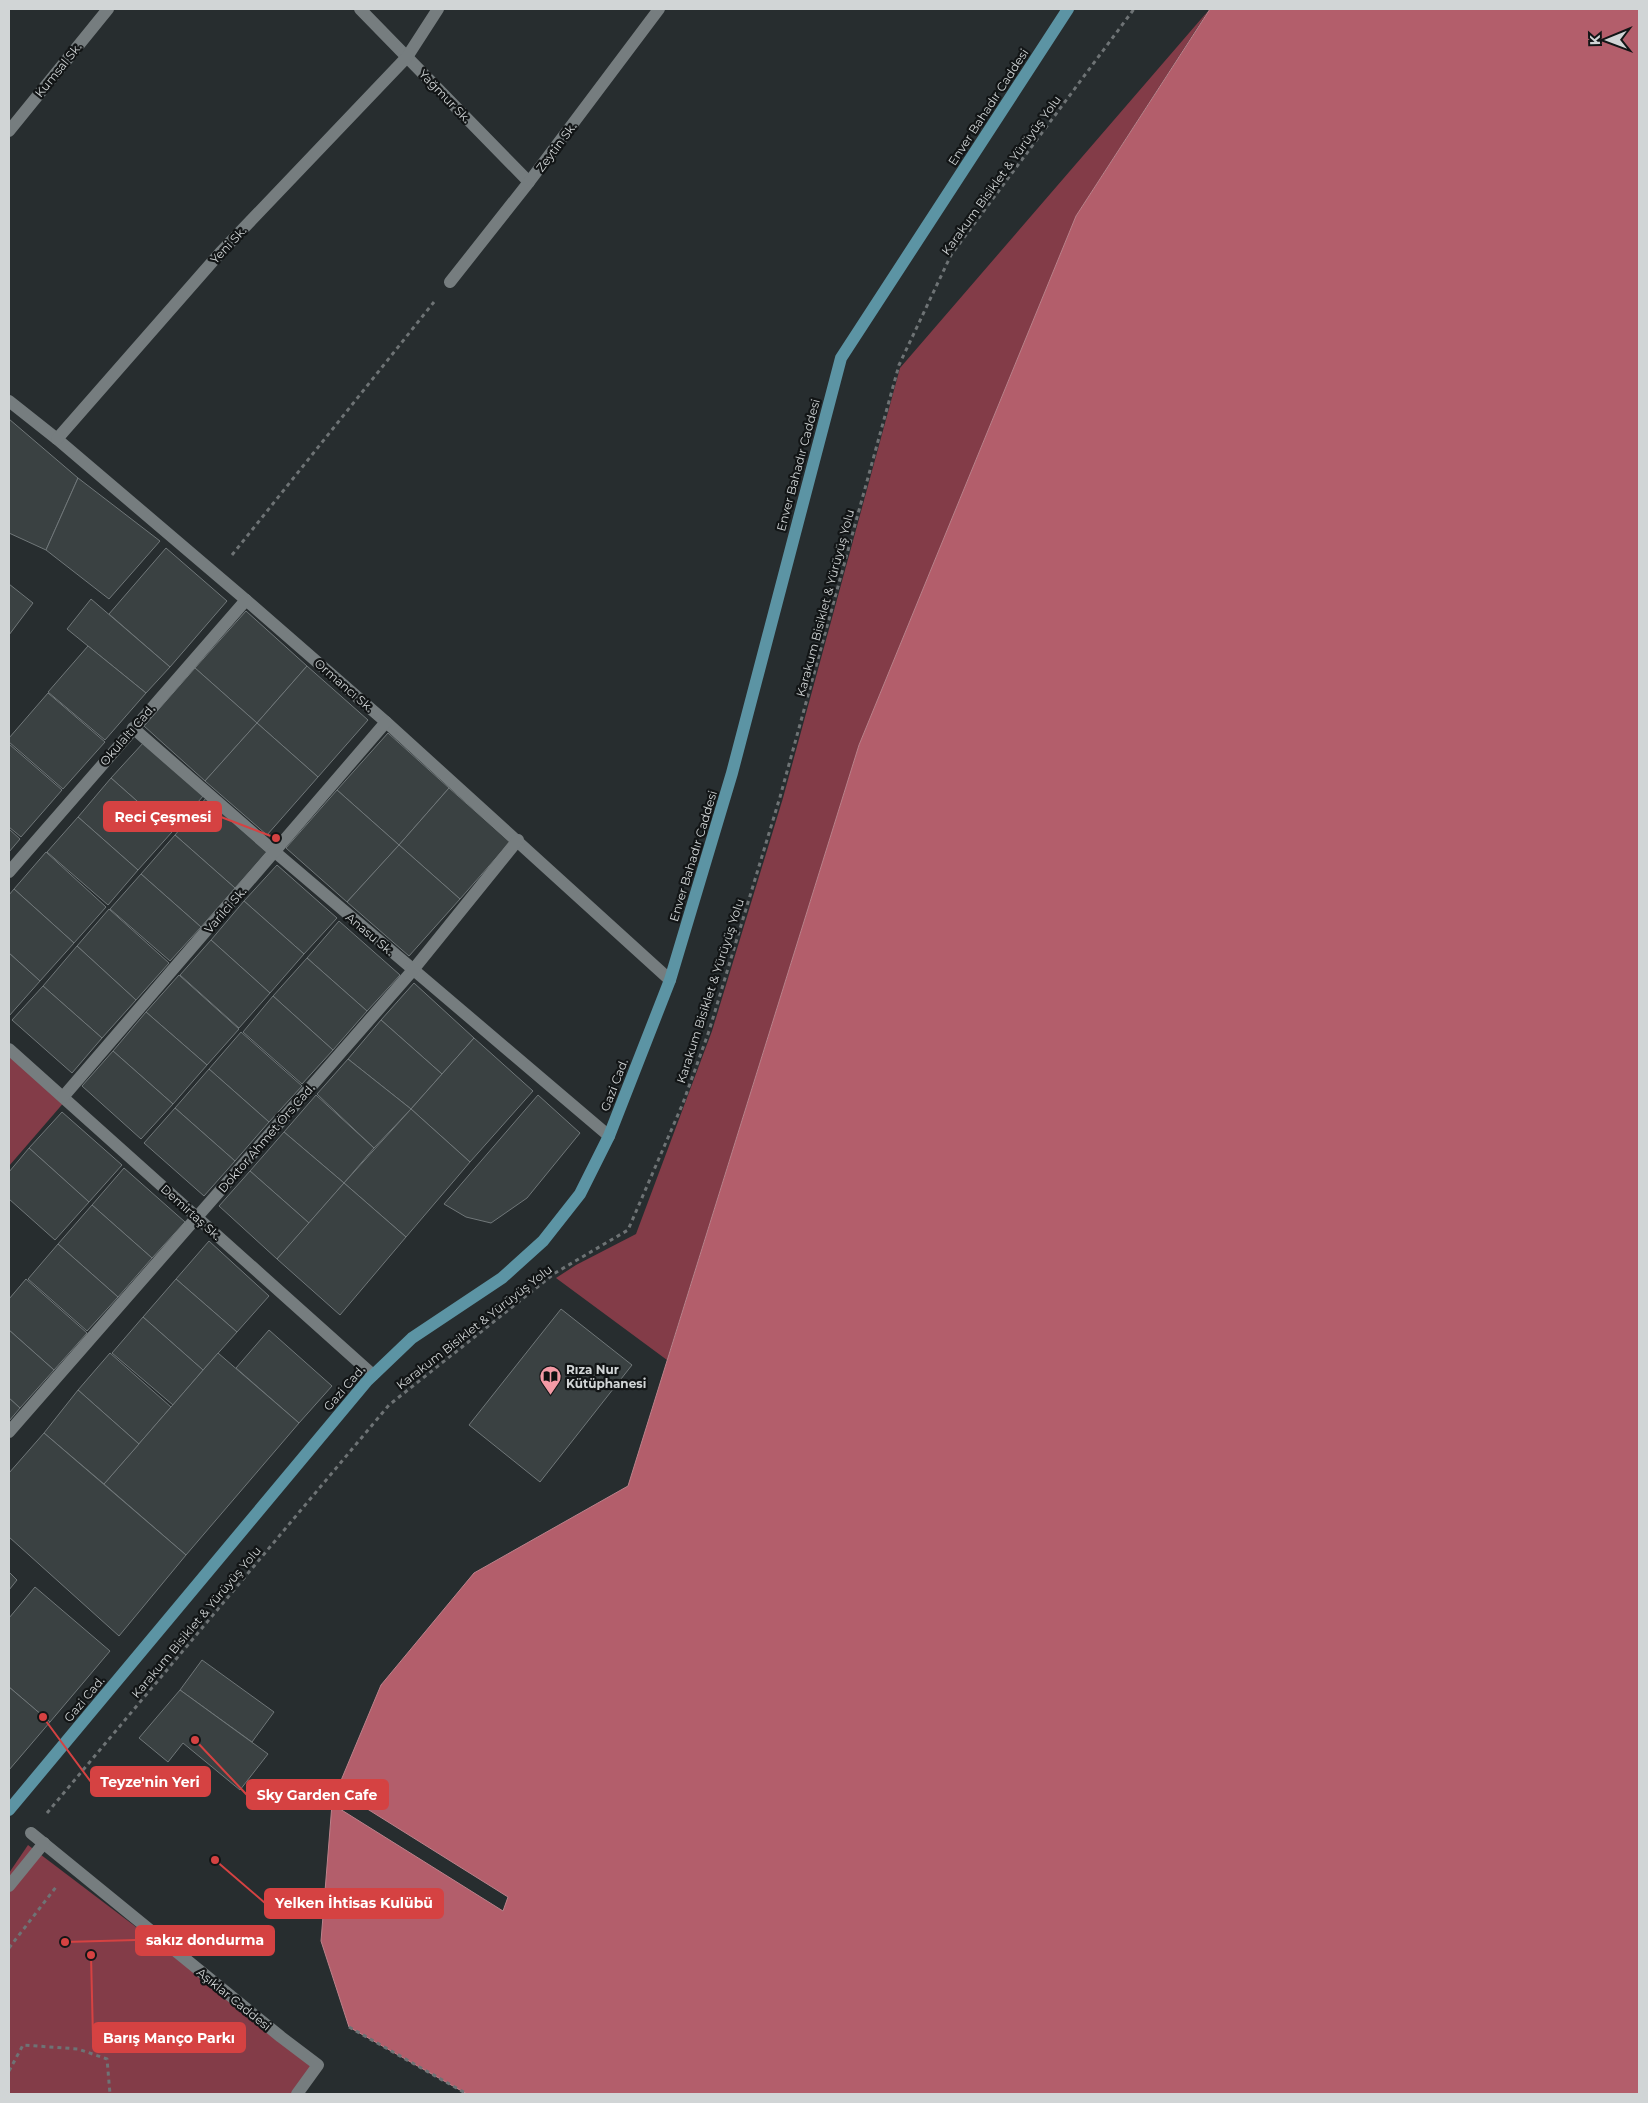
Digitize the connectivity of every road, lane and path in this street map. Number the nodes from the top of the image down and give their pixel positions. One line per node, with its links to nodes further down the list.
1 (108, 9): 8 (street, Kumsal Sk.)
2 (360, 9): 7 (street, Yağmur Sk.)
3 (438, 9): 7 (street, Yeni Sk.)
4 (659, 9): 9 (street, Zeytin Sk.)
5 (1068, 9): 21 (main road, Enver Bahadır Caddesi)
6 (1134, 9): 29 (path, Karakum Bisiklet & Yürüyüş Yolu)
7 (407, 57): 9 (street, Yağmur Sk.); 12 (street, Yeni Sk.)
8 (9, 130)
9 (529, 182): 10 (street, Zeytin Sk.)
10 (450, 282): 13 (path)
11 (9, 402): 12 (street, Ormancı Sk.)
12 (57, 439): 13 (street, Ormancı Sk.)
13 (216, 575): 14 (street, Ormancı Sk.)
14 (246, 600): 15 (street, Ormancı Sk.); 16 (street, Okulaltı Cad.)
15 (386, 722): 17 (street, Ormancı Sk.); 18 (street, Varilci Sk.)
16 (134, 728): 18 (street, Anasu Sk.); 19 (street, Okulaltı Cad.)
17 (518, 840): 20 (street, Doktor Ahmet Örs Cad.); 21 (street, Ormancı Sk.)
18 (275, 852): 20 (street, Anasu Sk.); 23 (street, Varilci Sk.)
19 (9, 872)
20 (413, 970): 24 (street, Anasu Sk.); 25 (street, Doktor Ahmet Örs Cad.)
21 (670, 980): 24 (main road, Gazi Cad.)
22 (9, 1049): 23 (street, Demirtaş Sk.)
23 (63, 1097): 25 (street, Demirtaş Sk.)
24 (609, 1136): 26 (main road, Gazi Cad.)
25 (196, 1217): 26 (street, Demirtaş Sk.); 27 (street, Doktor Ahmet Örs Cad.)
26 (373, 1375): 28 (main road, Gazi Cad.)
27 (9, 1432)
28 (9, 1810)
29 (31, 1833): 30 (street, Aşıklar Caddesi)
30 (44, 1843): 31 (street, Aşıklar Caddesi); 32 (street)
31 (72, 1866): 33 (path); 37 (street, Aşıklar Caddesi)
32 (9, 1886)
33 (9, 1948)
34 (349, 2027): 38 (path)
35 (9, 2072): 36 (path)
36 (110, 2094)
37 (297, 2094)
38 (467, 2094)

